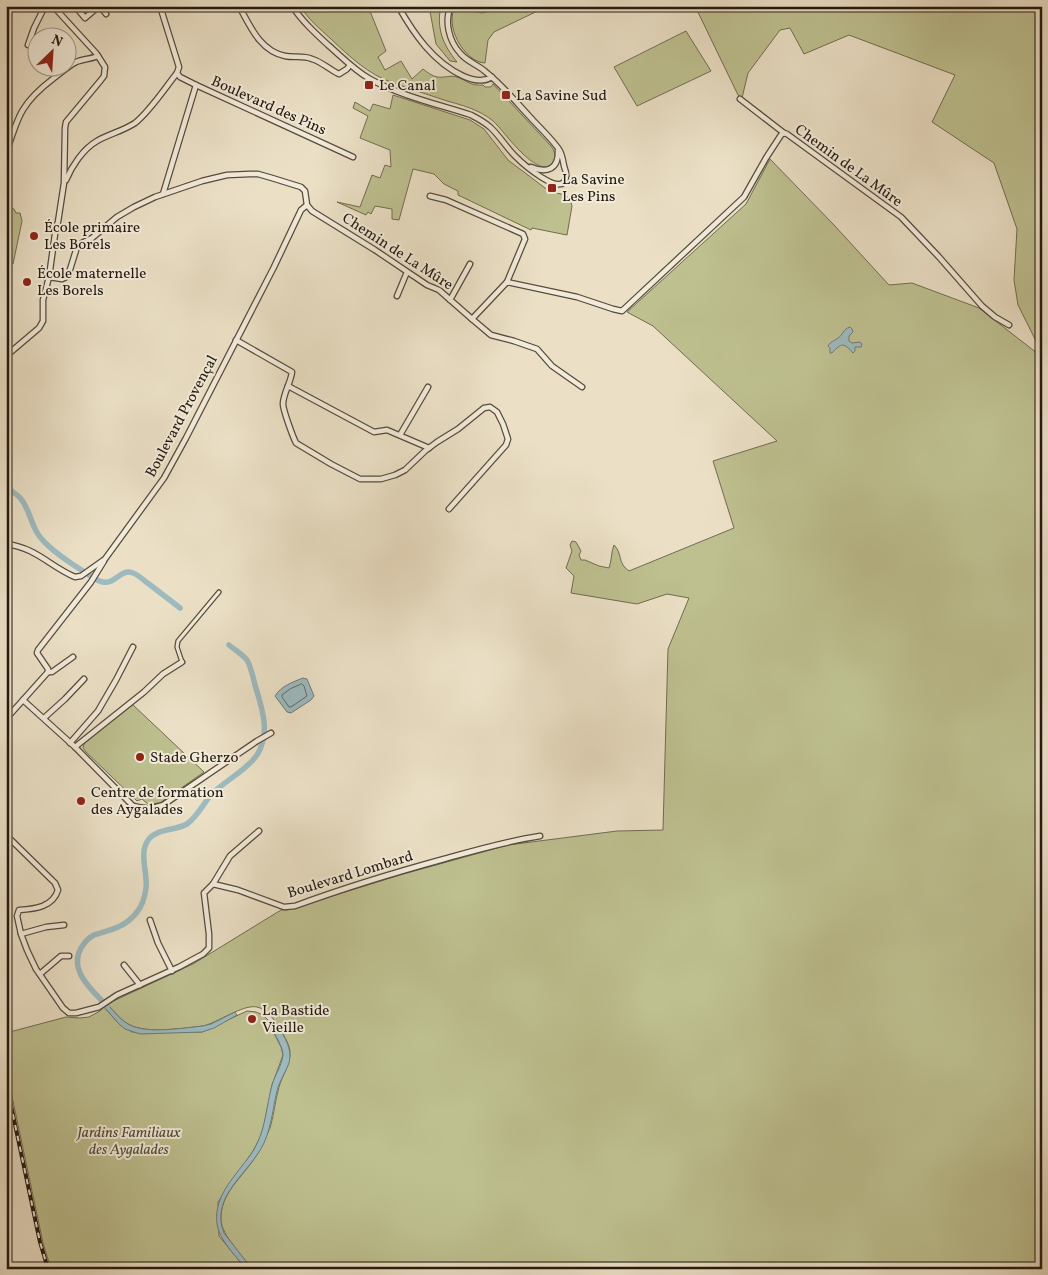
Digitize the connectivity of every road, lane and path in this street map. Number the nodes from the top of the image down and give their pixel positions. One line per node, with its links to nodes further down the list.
1 (45, 6): 11 (street)
2 (53, 6): 12 (street)
3 (75, 6): 4 (street)
4 (99, 6): 10 (street)
5 (160, 6): 14 (street)
6 (239, 6): 13 (street)
7 (292, 6): 13 (street)
8 (398, 6): 15 (street)
9 (451, 6): 15 (street)
10 (106, 14)
11 (34, 28)
12 (98, 56): 20 (street); 23 (street)
13 (350, 65): 22 (street)
14 (177, 73): 16 (street, Boulevard des Pins); 23 (street)
15 (492, 77): 19 (street)
16 (196, 85): 21 (street, Boulevard des Pins); 24 (street)
17 (740, 99): 18 (street)
18 (784, 133): 30 (street, Chemin de La Mûre); 34 (street, Chemin de La Mûre)
19 (558, 148): 22 (street); 22 (street)
20 (6, 154)
21 (353, 157)
22 (525, 165)
23 (64, 183): 29 (street)
24 (163, 194): 26 (street, Chemin de La Mûre); 29 (street, Chemin de La Mûre)
25 (430, 196): 30 (street)
26 (308, 205): 28 (street, Chemin de La Mûre); 35 (street, Boulevard Provençal)
27 (470, 264): 32 (street)
28 (407, 272): 31 (street); 32 (street, Chemin de La Mûre)
29 (49, 277): 36 (street)
30 (508, 282): 33 (street)
31 (397, 296)
32 (450, 300): 33 (street, Chemin de La Mûre)
33 (472, 319): 39 (street, Chemin de La Mûre)
34 (1009, 325)
35 (236, 340): 37 (street); 44 (street, Boulevard Provençal)
36 (6, 356)
37 (288, 386): 40 (street); 41 (street)
38 (428, 387): 40 (street)
39 (582, 387)
40 (400, 435): 41 (street)
41 (429, 448): 42 (street)
42 (449, 509)
43 (6, 544): 44 (street, Boulevard Provençal)
44 (105, 560): 49 (street)
45 (219, 592): 48 (street)
46 (133, 647): 55 (street)
47 (73, 658): 49 (street)
48 (182, 662): 56 (street)
49 (48, 672): 51 (street)
50 (84, 678): 52 (street)
51 (23, 700): 52 (street); 53 (street)
52 (44, 718): 55 (street)
53 (6, 719)
54 (271, 733): 56 (street)
55 (70, 743): 56 (street)
56 (75, 747)
57 (259, 831): 60 (street)
58 (6, 836): 63 (street)
59 (540, 836): 60 (street, Boulevard Lombard)
60 (213, 884): 66 (street)
61 (150, 920): 66 (street)
62 (64, 925): 63 (street)
63 (21, 934): 67 (street)
64 (69, 956): 67 (street)
65 (124, 965): 68 (street)
66 (172, 971): 68 (street)
67 (40, 974): 68 (street)
68 (140, 985)

